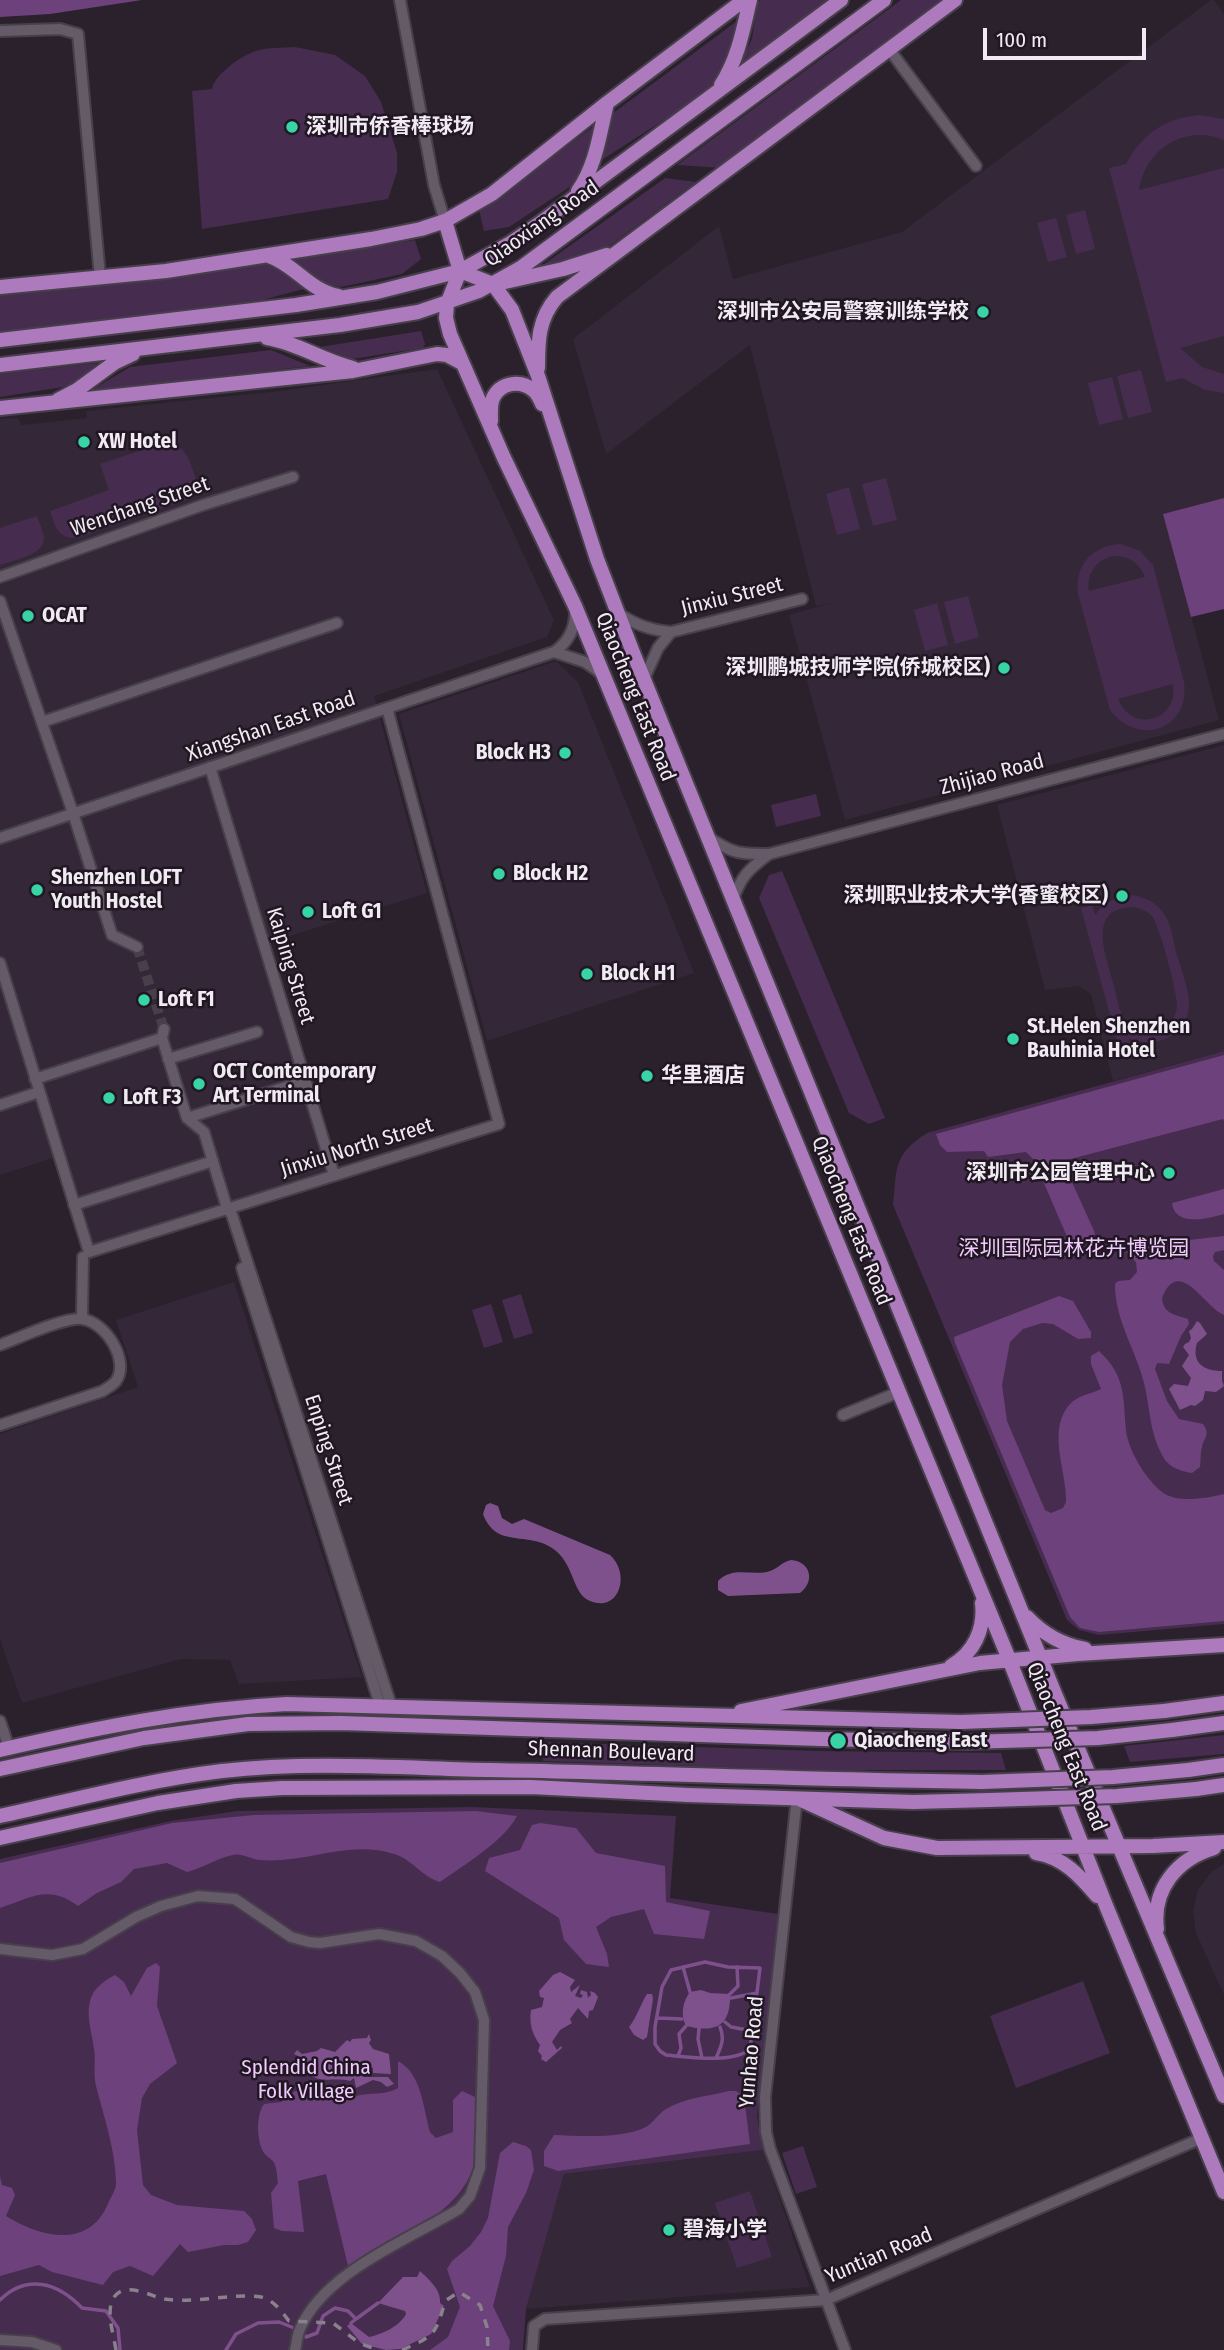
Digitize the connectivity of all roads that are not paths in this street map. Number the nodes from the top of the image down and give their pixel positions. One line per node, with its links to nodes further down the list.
1 (400, 0): 13 (street)
2 (744, 0): 10 (main road)
3 (750, 0): 9 (main road)
4 (841, 0): 9 (main road, Qiaoxiang Road)
5 (884, 0): 18 (main road, Qiaoxiang Road)
6 (955, 0): 8 (main road)
7 (0, 31): 17 (street)
8 (889, 50): 11 (street); 14 (main road)
9 (714, 95): 12 (main road, Qiaoxiang Road)
10 (607, 103): 12 (main road); 13 (main road)
11 (976, 166)
12 (572, 200): 16 (main road, Qiaoxiang Road)
13 (445, 221): 15 (main road); 16 (main road)
14 (622, 249): 18 (main road); 28 (main road)
15 (262, 256): 17 (main road); 20 (main road)
16 (460, 271): 18 (main road); 20 (main road, Qiaoxiang Road); 21 (main road)
17 (100, 278): 19 (main road)
18 (494, 284): 21 (main road, Qiaoxiang Road); 28 (main road, Qiaocheng East Road)
19 (0, 288)
20 (346, 298): 23 (main road, Qiaoxiang Road)
21 (447, 304): 22 (main road, Qiaoxiang Road); 25 (main road, Qiaocheng East Road)
22 (252, 336): 24 (main road, Qiaoxiang Road); 27 (main road)
23 (0, 340)
24 (142, 349): 26 (main road, Qiaoxiang Road); 29 (main road)
25 (462, 363): 27 (main road); 32 (main road, Qiaocheng East Road)
26 (0, 365)
27 (368, 368): 29 (main road)
28 (538, 376): 31 (main road, Qiaocheng East Road)
29 (43, 405): 30 (main road)
30 (0, 408)
31 (554, 424): 32 (main road); 38 (main road, Qiaocheng East Road)
32 (491, 429): 37 (main road, Qiaocheng East Road)
33 (293, 477): 34 (street, Wenchang Street)
34 (0, 577)
35 (802, 598): 40 (street, Jinxiu Street)
36 (0, 601): 45 (street)
37 (575, 606): 41 (street); 42 (main road, Qiaocheng East Road)
38 (618, 612): 40 (street, Jinxiu Street); 43 (main road, Qiaocheng East Road)
39 (337, 623): 45 (street)
40 (671, 632): 43 (street, Jinxiu Street)
41 (554, 652): 42 (street); 44 (street, Xiangshan East Road)
42 (603, 675): 70 (main road, Qiaocheng East Road)
43 (644, 679): 49 (main road, Qiaocheng East Road)
44 (387, 708): 47 (street, Xiangshan East Road); 63 (street, Jinxiu North Street)
45 (42, 722): 48 (street)
46 (1224, 734): 51 (street, Zhijiao Road)
47 (210, 767): 48 (street, Xiangshan East Road); 58 (street, Kaiping Street)
48 (73, 813): 50 (street, Xiangshan East Road); 53 (street)
49 (708, 837): 51 (street, Zhijiao Road); 52 (main road, Qiaocheng East Road)
50 (0, 838)
51 (769, 854): 52 (street, Zhijiao Road)
52 (733, 900): 74 (main road, Qiaocheng East Road)
53 (137, 947)
54 (0, 963): 57 (street)
55 (257, 1032): 56 (street)
56 (168, 1059): 57 (street); 61 (street)
57 (35, 1079): 59 (street)
58 (305, 1082): 61 (street); 63 (street, Kaiping Street)
59 (39, 1092): 60 (street); 64 (street)
60 (0, 1105)
61 (187, 1118): 62 (street, Enping Street)
62 (213, 1161): 64 (street); 65 (street, Enping Street)
63 (334, 1175): 65 (street, Jinxiu North Street)
64 (74, 1205): 66 (street)
65 (227, 1208): 66 (street); 82 (street, Enping Street)
66 (86, 1255): 67 (street); 68 (street)
67 (73, 1269)
68 (82, 1319): 69 (street); 72 (street)
69 (0, 1345)
70 (899, 1392): 71 (street); 73 (main road, Qiaocheng East Road)
71 (843, 1415)
72 (0, 1425)
73 (981, 1591): 78 (main road, Qiaocheng East Road); 79 (main road)
74 (1022, 1612): 76 (main road); 77 (main road, Qiaocheng East Road)
75 (1224, 1645): 76 (main road)
76 (1100, 1652): 77 (main road)
77 (1040, 1656): 78 (main road); 101 (main road, Qiaocheng East Road)
78 (1009, 1659): 79 (main road); 102 (main road, Qiaocheng East Road)
79 (947, 1668): 84 (main road)
80 (1224, 1703): 84 (main road, bridge)
81 (353, 1705): 82 (main road); 87 (main road); 89 (main road)
82 (385, 1705): 83 (main road)
83 (457, 1707): 84 (main road); 88 (main road)
84 (715, 1716)
85 (0, 1721): 89 (street)
86 (1224, 1723): 88 (main road, Shennan Boulevard, bridge)
87 (248, 1724): 88 (main road, Shennan Boulevard); 92 (main road, Shennan Boulevard)
88 (519, 1729)
89 (5, 1749)
90 (1224, 1765): 91 (main road, Shennan Boulevard, bridge)
91 (393, 1768): 94 (main road); 95 (main road, Shennan Boulevard)
92 (0, 1769)
93 (1224, 1785): 96 (main road, bridge)
94 (483, 1787): 96 (main road); 98 (main road)
95 (94, 1795): 97 (main road, Shennan Boulevard); 98 (main road)
96 (797, 1797): 103 (main road); 110 (street, Yunhao Road)
97 (0, 1816)
98 (28, 1832): 99 (main road)
99 (0, 1838)
100 (1224, 1844): 101 (main road); 105 (main road)
101 (1120, 1846): 102 (main road); 105 (main road, Qiaocheng East Road)
102 (1083, 1847): 103 (main road); 104 (main road, Qiaocheng East Road)
103 (1014, 1849): 104 (main road)
104 (1107, 1908): 108 (main road, Qiaocheng East Road)
105 (1160, 1944): 107 (main road, Qiaocheng East Road)
106 (0, 1949): 113 (street)
107 (1224, 2096)
108 (1202, 2138): 109 (main road, Qiaocheng East Road); 110 (street, Yuntian Road)
109 (1224, 2192)
110 (826, 2300): 114 (street, Yuntian Road); 115 (street, Yunhao Road)
111 (0, 2340): 112 (street)
112 (56, 2350)
113 (295, 2350)
114 (532, 2350)
115 (845, 2350)

